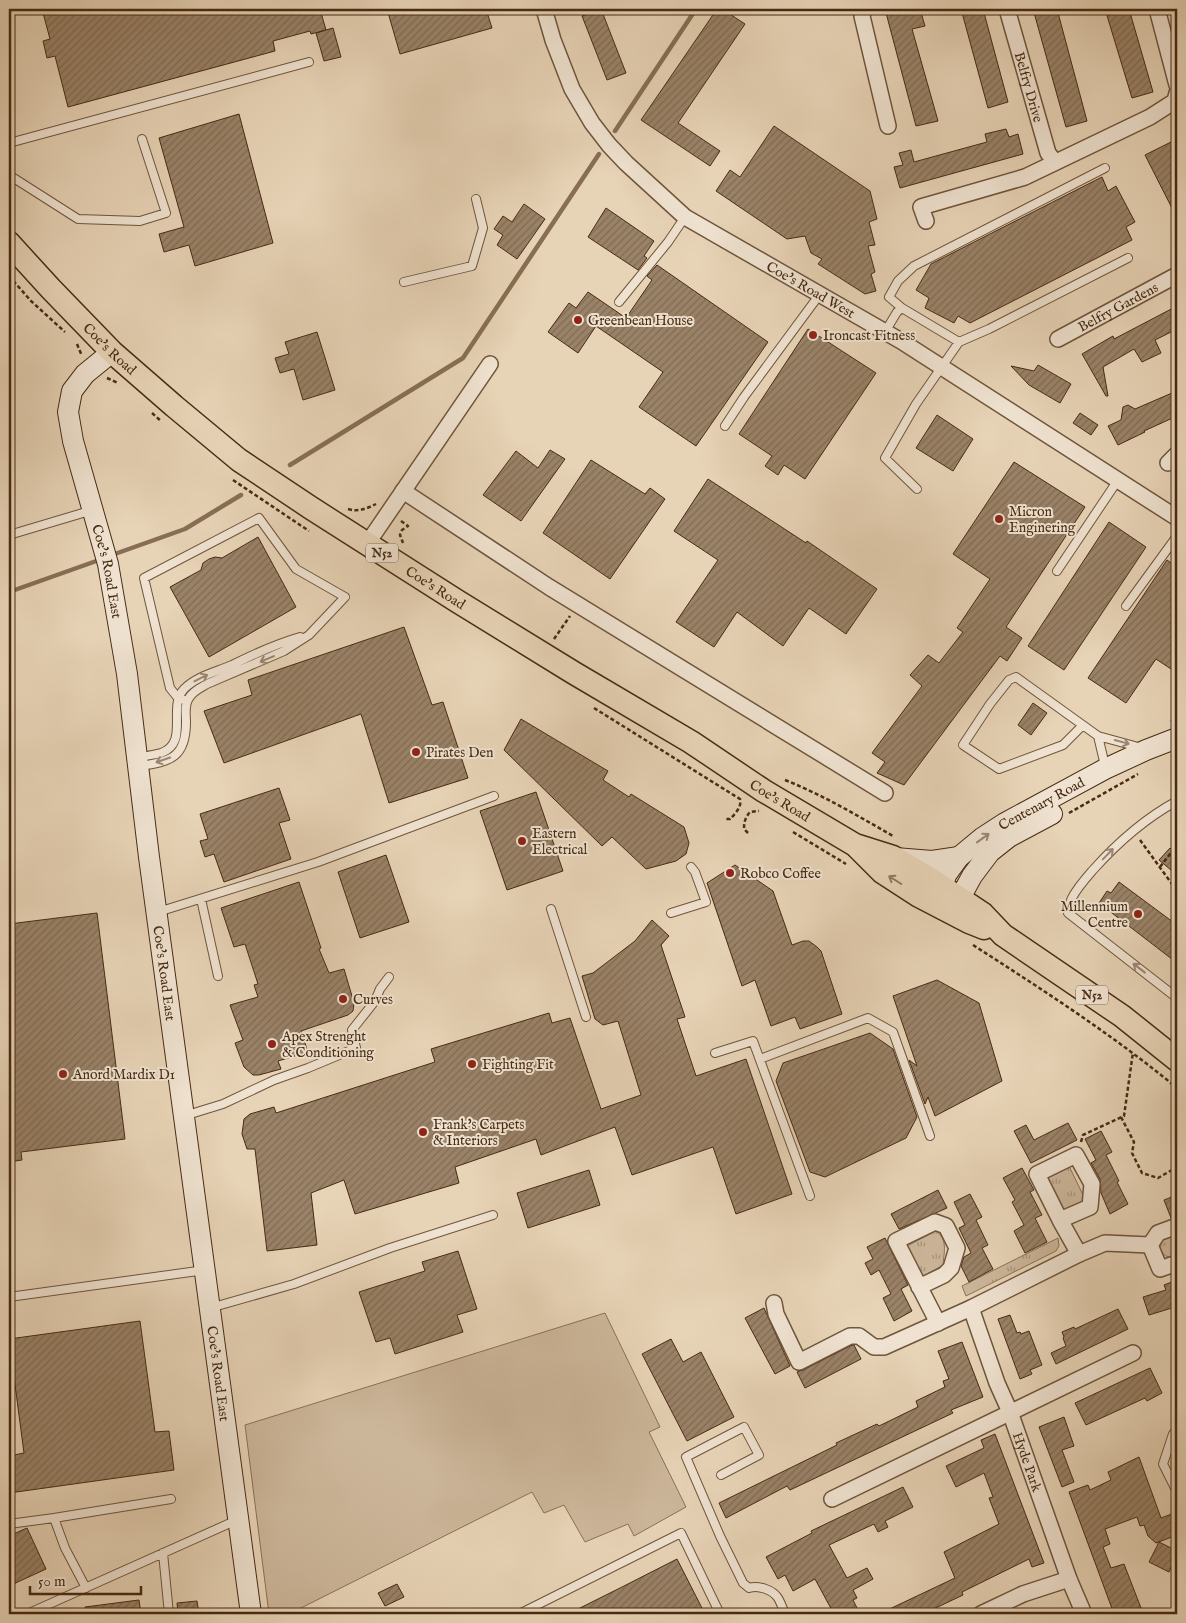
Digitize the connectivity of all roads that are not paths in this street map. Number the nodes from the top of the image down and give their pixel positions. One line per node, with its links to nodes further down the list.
1 (544, 9): 15 (street, Coe's Road West)
2 (864, 9): 8 (street)
3 (1007, 9): 11 (street, Belfry Drive)
4 (1157, 9): 6 (street)
5 (309, 62): 10 (lane)
6 (1177, 85)
7 (1177, 94): 11 (street)
8 (888, 126)
9 (142, 139): 13 (lane)
10 (9, 143)
11 (1055, 162): 16 (street)
12 (1105, 168): 23 (lane)
13 (9, 175)
14 (476, 199): 20 (lane)
15 (685, 217): 21 (street, Coe's Road West); 22 (lane)
16 (926, 220)
17 (12, 234): 27 (main road, Coe's Road / N52)
18 (1128, 258): 26 (lane)
19 (1177, 275): 25 (street, Belfry Gardens)
20 (404, 282)
21 (820, 294): 24 (street, Coe's Road West); 30 (lane)
22 (619, 302)
23 (902, 308): 24 (lane); 26 (lane)
24 (885, 332): 29 (street, Coe's Road West)
25 (1058, 339)
26 (959, 342): 29 (lane)
27 (112, 352): 34 (street, Coe's Road East); 38 (main road, Coe's Road / N52)
28 (490, 364): 33 (street)
29 (942, 367): 31 (street, Coe's Road West); 32 (lane)
30 (725, 426)
31 (1118, 480): 35 (street, Coe's Road West); 39 (lane)
32 (917, 489)
33 (403, 491): 38 (street); 51 (street)
34 (92, 510): 36 (lane); 49 (street, Coe's Road East)
35 (1177, 518)
36 (9, 535)
37 (1177, 536): 40 (lane)
38 (367, 544): 54 (main road, Coe's Road / N52)
39 (1057, 571)
40 (1126, 606)
41 (309, 635): 42 (lane, one-way to 41); 42 (lane); 43 (lane, one-way to 43)
42 (178, 698): 43 (lane); 49 (lane)
43 (187, 701): 49 (lane, one-way to 49)
44 (1082, 726): 44 (lane); 45 (lane)
45 (1098, 736): 48 (lane, one-way to 48); 50 (lane)
46 (1177, 738): 48 (street, Centenary Road)
47 (1177, 742): 59 (street, Centenary Road)
48 (1146, 750): 50 (street, Centenary Road)
49 (137, 762): 61 (street, Coe's Road East)
50 (1105, 769): 56 (street, Centenary Road, one-way to 50)
51 (885, 793)
52 (494, 796): 58 (lane)
53 (1177, 801): 65 (lane, one-way to 53)
54 (855, 845): 55 (main road, Coe's Road / N52); 59 (main road, Coe's Road / N52, one-way to 54)
55 (894, 847): 56 (street); 59 (main road, Coe's Road / N52)
56 (959, 857): 59 (street, Centenary Road)
57 (691, 867): 62 (lane)
58 (201, 899): 61 (lane); 63 (lane)
59 (946, 900): 69 (main road, Coe's Road / N52)
60 (551, 909): 66 (lane)
61 (156, 913): 70 (street, Coe's Road East)
62 (671, 913)
63 (218, 976)
64 (390, 977): 70 (lane)
65 (1177, 998)
66 (586, 1017)
67 (715, 1053): 68 (lane)
68 (760, 1060): 71 (lane); 72 (lane)
69 (1177, 1060)
70 (184, 1116): 79 (street, Coe's Road East)
71 (930, 1136)
72 (810, 1196)
73 (493, 1215): 83 (lane)
74 (1060, 1220): 74 (street); 77 (street)
75 (1177, 1226): 76 (street)
76 (1150, 1245): 77 (street); 78 (street)
77 (1079, 1254): 84 (street)
78 (1177, 1263)
79 (205, 1270): 81 (lane); 83 (street, Coe's Road East)
80 (919, 1287): 80 (street); 85 (street)
81 (9, 1297)
82 (774, 1303): 85 (street)
83 (210, 1308): 94 (street, Coe's Road East)
84 (972, 1308): 85 (street); 87 (street, Hyde Park)
85 (938, 1323)
86 (1132, 1353): 87 (street)
87 (1010, 1412): 91 (street); 97 (street, Hyde Park)
88 (1177, 1430): 90 (lane)
89 (722, 1475): 104 (lane)
90 (1177, 1492)
91 (832, 1499)
92 (170, 1500): 93 (lane)
93 (54, 1518): 95 (lane); 98 (lane)
94 (238, 1520): 96 (lane); 101 (street, Coe's Road East)
95 (9, 1524)
96 (163, 1553): 98 (lane); 100 (lane)
97 (1069, 1579): 105 (street); 106 (street, Hyde Park)
98 (86, 1588): 99 (lane)
99 (27, 1614)
100 (169, 1614)
101 (251, 1614)
102 (519, 1614): 103 (lane)
103 (720, 1614)
104 (784, 1614)
105 (981, 1614)
106 (1084, 1614)

